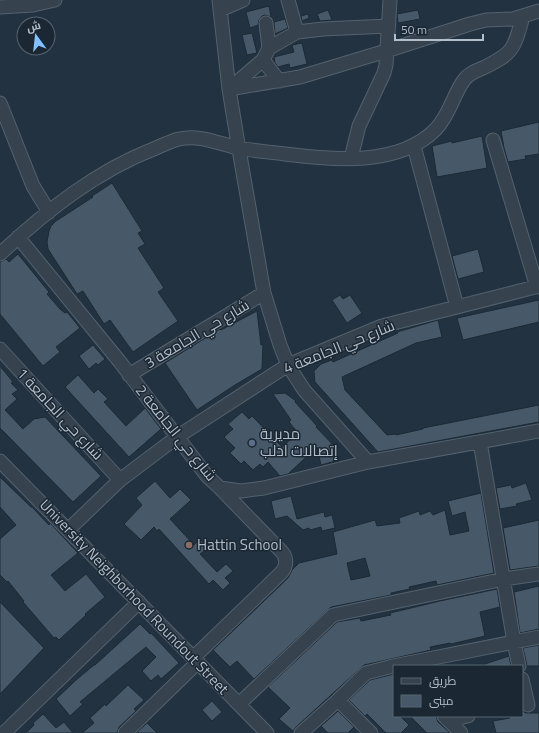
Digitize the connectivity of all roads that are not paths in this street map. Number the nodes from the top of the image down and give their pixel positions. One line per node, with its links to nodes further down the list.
1 (55, 0): 6 (street)
2 (243, 0): 5 (street)
3 (288, 0): 11 (street)
4 (390, 0): 10 (street)
5 (219, 5): 15 (street)
6 (0, 7)
7 (539, 11): 8 (street)
8 (523, 16): 12 (street); 18 (street)
9 (266, 23): 13 (street)
10 (388, 26): 11 (street); 12 (street)
11 (297, 32): 13 (street)
12 (386, 52): 14 (street); 20 (street)
13 (266, 54): 14 (street); 15 (street)
14 (279, 81): 15 (street)
15 (229, 89): 19 (street)
16 (0, 103): 21 (street)
17 (493, 140): 24 (street)
18 (414, 146): 20 (street); 26 (street)
19 (239, 148): 20 (street); 21 (street); 25 (street)
20 (351, 158)
21 (49, 212): 22 (street)
22 (18, 238): 23 (street); 29 (street, شارع حي الجامعة 2)
23 (0, 254)
24 (538, 286): 26 (street, شارع حي الجامعة 4)
25 (264, 293): 28 (street); 29 (street, شارع حي الجامعة 3)
26 (456, 307): 28 (street, شارع حي الجامعة 4)
27 (0, 349): 35 (street, شارع حي الجامعة 1)
28 (288, 365): 31 (street, شارع حي الجامعة 4); 33 (street)
29 (129, 374): 31 (street, شارع حي الجامعة 2)
30 (539, 431): 32 (street, شارع حي الجامعة 2)
31 (177, 437): 35 (street, شارع حي الجامعة 4); 36 (street, شارع حي الجامعة 2)
32 (480, 442): 33 (street, شارع حي الجامعة 2); 39 (street)
33 (368, 462): 36 (street, شارع حي الجامعة 2)
34 (1, 464): 37 (street, University Neighborhood Roundout Street)
35 (120, 480): 37 (street, شارع حي الجامعة 4)
36 (220, 488): 43 (street)
37 (68, 530): 40 (street, University Neighborhood Roundout Street)
38 (539, 574): 39 (street)
39 (504, 579): 42 (street); 49 (street)
40 (139, 602): 43 (street, University Neighborhood Roundout Street); 53 (street)
41 (539, 637): 42 (street)
42 (514, 642): 44 (street); 45 (street)
43 (196, 660): 49 (street, University Neighborhood Roundout Street); 54 (street)
44 (398, 665)
45 (519, 665)
46 (393, 666): 48 (street)
47 (523, 682): 50 (street)
48 (338, 700): 56 (street); 57 (street)
49 (239, 704): 55 (street, University Neighborhood Roundout Street)
50 (530, 705)
51 (457, 717): 52 (street)
52 (446, 718): 58 (street)
53 (4, 733)
54 (125, 733)
55 (267, 733)
56 (301, 733)
57 (371, 733)
58 (461, 733)

